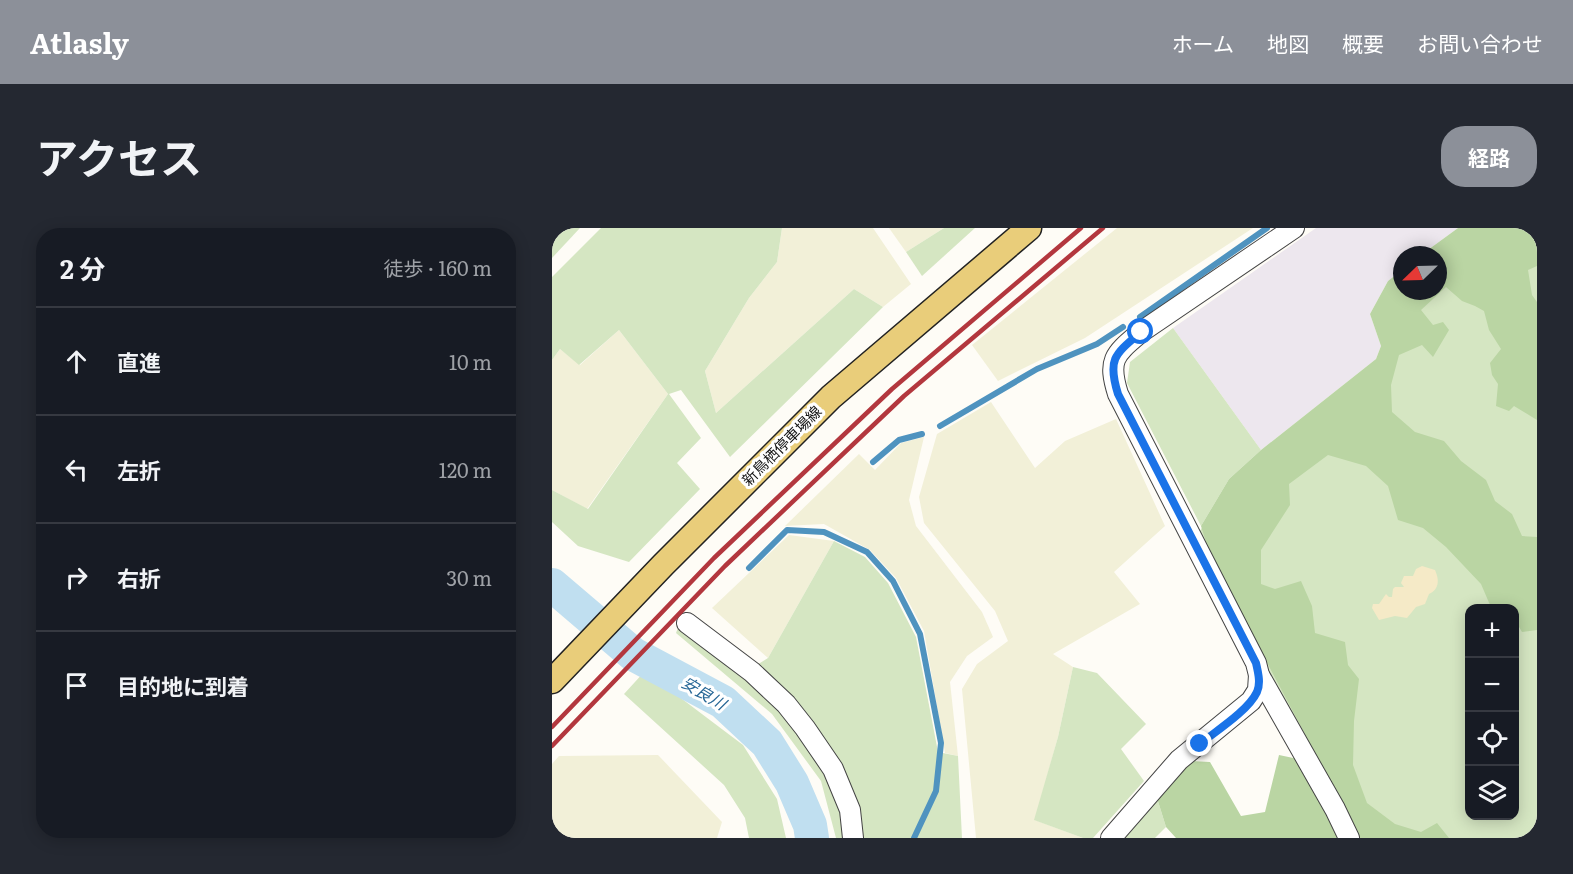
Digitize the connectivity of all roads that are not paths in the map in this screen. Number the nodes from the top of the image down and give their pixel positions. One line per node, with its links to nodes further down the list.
1 (1029, 228): 5 (main road, 新鳥栖停車場線)
2 (1294, 228): 4 (street)
3 (687, 623): 6 (street)
4 (1259, 675): 7 (street); 8 (street)
5 (552, 681)
6 (853, 838)
7 (1111, 838)
8 (1349, 838)

